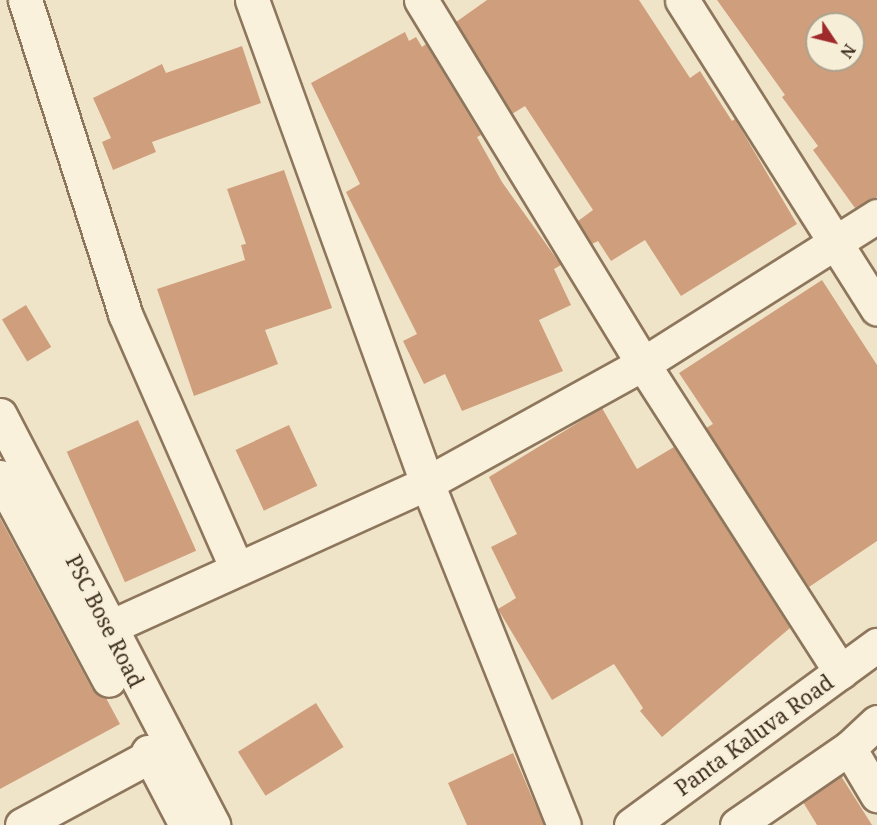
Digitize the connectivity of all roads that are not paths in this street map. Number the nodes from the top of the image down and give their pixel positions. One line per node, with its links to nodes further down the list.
1 (25, 0): 12 (street)
2 (252, 0): 11 (street)
3 (421, 0): 8 (street)
4 (682, 0): 6 (street)
5 (877, 216): 6 (street)
6 (837, 243): 7 (street); 8 (street)
7 (877, 309)
8 (644, 364): 11 (street); 15 (street)
9 (0, 415): 13 (street, PSC Bose Road)
10 (0, 477): 18 (street, PSC Bose Road)
11 (427, 483): 12 (street); 23 (street)
12 (236, 567): 13 (street)
13 (108, 628): 22 (street, PSC Bose Road)
14 (877, 645): 15 (street, Panta Kaluva Road)
15 (840, 672): 24 (street, Panta Kaluva Road)
16 (877, 722): 17 (street)
17 (849, 748): 19 (street); 25 (street)
18 (150, 756): 20 (street); 21 (street, PSC Bose Road)
19 (877, 795)
20 (22, 825)
21 (186, 825)
22 (213, 825)
23 (564, 825)
24 (631, 825)
25 (737, 825)

